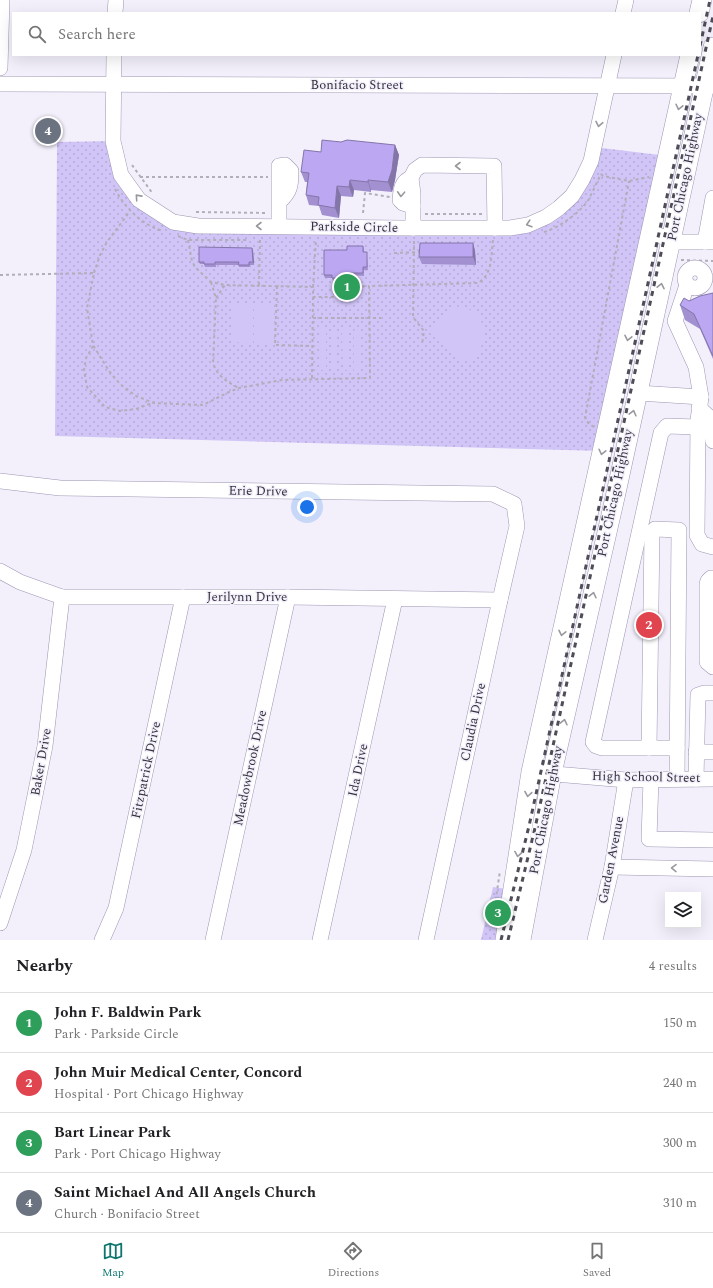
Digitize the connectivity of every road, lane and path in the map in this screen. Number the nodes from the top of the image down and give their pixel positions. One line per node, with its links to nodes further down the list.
1 (2, 0): 12 (street)
2 (116, 0): 5 (street)
3 (626, 0): 6 (street)
4 (702, 0): 7 (main road)
5 (115, 12)
6 (623, 12)
7 (699, 12)
8 (713, 47): 17 (main road, Port Chicago Highway)
9 (114, 56): 14 (street, Parkside Circle)
10 (614, 56): 15 (street, Parkside Circle)
11 (690, 56): 16 (main road, Port Chicago Highway)
12 (0, 68)
13 (0, 84): 14 (street, Bonifacio Street)
14 (113, 84): 15 (street, Bonifacio Street); 29 (street, Parkside Circle, one-way to 14)
15 (607, 86): 16 (street, Bonifacio Street); 31 (street, Parkside Circle, one-way to 31)
16 (684, 86): 17 (street, Bonifacio Street); 33 (main road, Port Chicago Highway, one-way to 33)
17 (709, 86): 37 (main road, Port Chicago Highway)
18 (130, 164): 21 (path)
19 (280, 171): 21 (path); 29 (street)
20 (651, 175): 22 (path)
21 (140, 177): 23 (path)
22 (629, 181): 32 (path); 69 (path)
23 (154, 195)
24 (397, 198): 28 (path)
25 (713, 198): 38 (street)
26 (130, 211): 44 (path)
27 (195, 212): 29 (path)
28 (362, 213)
29 (279, 214): 30 (street, Parkside Circle)
30 (413, 222): 31 (street, Parkside Circle); 31 (path); 31 (street, one-way to 30); 39 (path)
31 (496, 227): 51 (path)
32 (543, 233)
33 (651, 233): 37 (street); 63 (main road, Port Chicago Highway, one-way to 63)
34 (188, 240): 47 (path)
35 (260, 240): 49 (path)
36 (316, 240): 53 (path)
37 (672, 240): 38 (street); 65 (main road, Port Chicago Highway, one-way to 37)
38 (709, 242)
39 (414, 252): 40 (path); 41 (path); 51 (path)
40 (421, 252)
41 (394, 253)
42 (680, 260): 43 (path)
43 (713, 261)
44 (94, 273): 45 (path); 59 (path)
45 (0, 275)
46 (709, 277): 67 (street)
47 (211, 282): 48 (path); 55 (path)
48 (225, 285): 49 (path); 55 (path)
49 (260, 285): 50 (path)
50 (276, 285): 53 (path); 60 (path)
51 (413, 285): 52 (path); 61 (path)
52 (370, 286): 54 (path); 57 (path)
53 (313, 287): 54 (path)
54 (313, 297): 56 (path)
55 (216, 298): 64 (path)
56 (313, 318): 57 (path); 60 (path)
57 (370, 318): 58 (path); 62 (path)
58 (380, 318)
59 (93, 345): 66 (path); 66 (path)
60 (313, 346): 62 (path)
61 (422, 346)
62 (312, 378): 64 (path)
63 (618, 386): 65 (main road); 69 (main road, Port Chicago Highway)
64 (239, 388): 66 (path)
65 (638, 393): 67 (street); 88 (main road, Port Chicago Highway, one-way to 65)
66 (154, 403)
67 (700, 403): 68 (street); 70 (street)
68 (697, 427): 73 (street); 83 (street)
69 (607, 432): 87 (main road, Port Chicago Highway, one-way to 87)
70 (713, 441)
71 (0, 481): 72 (street, Erie Drive)
72 (514, 504): 80 (street, Claudia Drive)
73 (713, 547)
74 (0, 571): 76 (street, Jerilynn Drive)
75 (713, 578): 81 (street)
76 (62, 596): 77 (street, Jerilynn Drive); 97 (street, Baker Drive)
77 (183, 597): 78 (street, Jerilynn Drive); 98 (street, Fitzpatrick Drive)
78 (288, 597): 79 (street, Jerilynn Drive); 99 (street, Meadowbrook Drive)
79 (395, 599): 80 (street, Jerilynn Drive); 100 (street, Ida Drive)
80 (500, 600): 101 (street, Claudia Drive)
81 (713, 667)
82 (713, 693): 85 (street)
83 (649, 748): 84 (street); 84 (street)
84 (677, 748): 90 (street)
85 (696, 752): 86 (street); 91 (street)
86 (713, 752)
87 (531, 772): 88 (street, High School Street); 102 (main road, Port Chicago Highway, one-way to 102)
88 (552, 773): 93 (street, High School Street); 103 (main road, Port Chicago Highway)
89 (652, 779): 90 (street, High School Street); 93 (street, High School Street); 94 (street)
90 (677, 779): 91 (street, High School Street)
91 (696, 779): 92 (street, High School Street)
92 (713, 779)
93 (626, 780): 95 (street, Garden Avenue)
94 (713, 840)
95 (612, 867): 96 (street, one-way to 95); 104 (street, Garden Avenue)
96 (713, 869)
97 (0, 923)
98 (102, 940)
99 (213, 940)
100 (320, 940)
101 (426, 940)
102 (505, 940)
103 (521, 940)
104 (595, 940)

